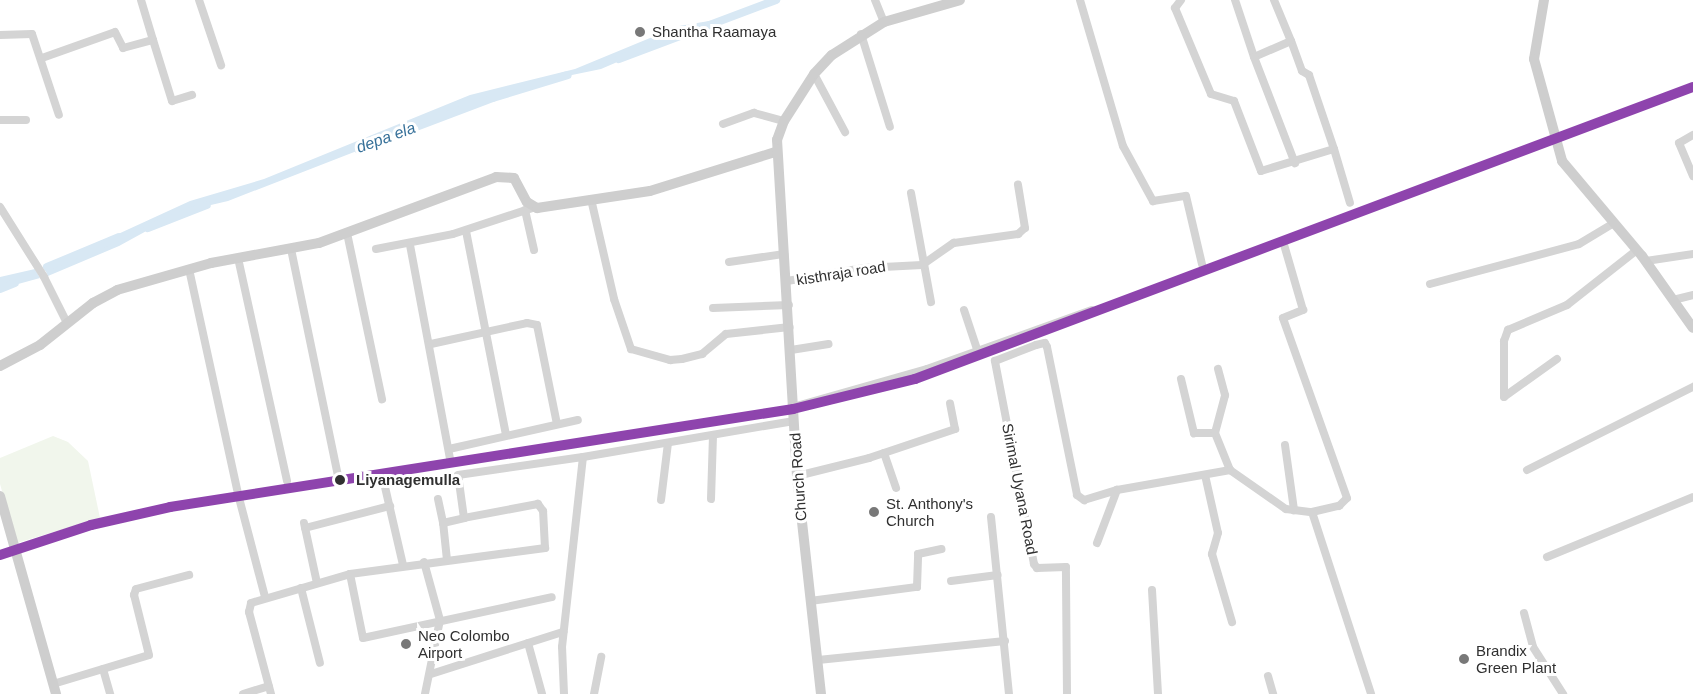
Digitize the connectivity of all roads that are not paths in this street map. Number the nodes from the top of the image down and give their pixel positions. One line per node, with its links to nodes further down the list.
1 (141, 0): 13 (street)
2 (199, 0): 17 (street)
3 (875, 0): 10 (street)
4 (960, 0): 10 (street, Church Road)
5 (1080, 0): 52 (street)
6 (1181, 0): 30 (street)
7 (1235, 0): 15 (street)
8 (1275, 0): 14 (street)
9 (1544, 0): 38 (street)
10 (884, 22): 11 (street, Church Road)
11 (861, 34): 18 (street, Church Road); 25 (street)
12 (0, 36): 16 (street)
13 (153, 40): 16 (street); 19 (street)
14 (1291, 41): 15 (street); 28 (street)
15 (1254, 57): 30 (street)
16 (42, 58): 20 (street)
17 (221, 65)
18 (814, 74): 23 (street, Church Road); 26 (street)
19 (192, 95)
20 (59, 115)
21 (0, 120): 22 (street)
22 (26, 120)
23 (784, 121): 24 (street); 29 (street, Church Road)
24 (723, 124)
25 (890, 127)
26 (844, 132)
27 (1693, 135): 31 (street)
28 (1334, 149): 30 (street); 35 (street)
29 (776, 152): 34 (street); 47 (street, Church Road)
30 (1295, 163)
31 (1693, 176)
32 (1018, 185): 53 (street)
33 (911, 193): 53 (street)
34 (591, 199): 37 (street); 65 (street)
35 (1350, 203)
36 (0, 207): 64 (street)
37 (528, 209): 39 (street); 40 (street); 45 (street)
38 (1614, 223): 46 (street); 56 (street)
39 (466, 231): 42 (street); 67 (street)
40 (347, 233): 43 (street); 77 (street)
41 (1283, 241): 108 (street)
42 (410, 245): 44 (street); 68 (street)
43 (291, 249): 49 (street); 95 (street)
44 (376, 249)
45 (534, 250)
46 (1637, 250): 50 (street); 72 (street)
47 (784, 254): 51 (street); 55 (street, Church Road)
48 (1693, 254): 50 (street)
49 (238, 258): 54 (street); 97 (street)
50 (1646, 261): 58 (street)
51 (729, 262)
52 (1202, 264)
53 (922, 265): 55 (street, kisthraja road); 59 (street)
54 (189, 269): 64 (street); 125 (street)
55 (788, 281): 60 (street, Church Road)
56 (1430, 284)
57 (1693, 295): 58 (street)
58 (1673, 300): 66 (street)
59 (931, 302)
60 (789, 305): 61 (street); 65 (street, Church Road)
61 (713, 308)
62 (964, 310): 71 (street)
63 (1092, 310): 71 (street)
64 (68, 323): 73 (street)
65 (790, 327): 70 (street, Church Road)
66 (1693, 328)
67 (486, 333): 68 (street); 82 (street); 84 (street)
68 (431, 344): 88 (street)
69 (829, 344): 70 (street)
70 (790, 350): 79 (street, Church Road)
71 (978, 352): 79 (street)
72 (1557, 359)
73 (0, 366)
74 (1218, 369): 83 (street)
75 (1181, 379): 83 (street)
76 (1693, 387): 93 (street)
77 (382, 399)
78 (951, 403): 89 (street)
79 (793, 407): 81 (street, Church Road)
80 (578, 420): 82 (street)
81 (794, 421): 85 (street); 96 (street, Church Road)
82 (557, 424): 84 (street)
83 (1215, 433): 92 (street)
84 (506, 435): 88 (street)
85 (713, 436): 86 (street); 104 (street)
86 (668, 443): 90 (street); 105 (street)
87 (1285, 445): 107 (street)
88 (449, 449): 91 (street)
89 (884, 453): 96 (street); 99 (street)
90 (583, 457): 110 (street); 131 (street)
91 (450, 459)
92 (1230, 470): 94 (street); 107 (street)
93 (1527, 470)
94 (1205, 475): 100 (street); 130 (street)
95 (338, 476)
96 (797, 476): 127 (street, Church Road)
97 (287, 481)
98 (386, 487): 106 (street)
99 (896, 488)
100 (1117, 490): 112 (street); 150 (street, Sirimal Uyana Road)
101 (0, 496): 140 (street)
102 (1693, 497): 114 (street)
103 (438, 499): 111 (street)
104 (711, 499)
105 (661, 500)
106 (390, 506): 117 (street); 122 (street)
107 (1294, 510): 108 (street)
108 (1312, 512): 153 (street)
109 (991, 517): 120 (street)
110 (464, 518): 111 (street); 115 (street)
111 (443, 523): 115 (street)
112 (1097, 543)
113 (941, 549): 127 (street)
114 (1546, 557)
115 (447, 560): 116 (street)
116 (424, 562): 117 (street); 129 (street)
117 (403, 565): 118 (street)
118 (350, 574): 122 (street); 129 (street)
119 (189, 575): 137 (street)
120 (998, 575): 121 (street); 132 (street)
121 (951, 581)
122 (317, 584): 123 (street)
123 (301, 588): 125 (street); 136 (street)
124 (1152, 590): 151 (street)
125 (265, 597): 141 (street)
126 (552, 597): 129 (street)
127 (810, 601): 135 (street, Church Road)
128 (1524, 613): 154 (street)
129 (440, 620): 138 (street)
130 (1232, 622)
131 (563, 632): 133 (street); 146 (street)
132 (1005, 641): 135 (street); 149 (street)
133 (528, 643): 138 (street); 145 (street)
134 (601, 657): 147 (street)
135 (818, 660): 148 (street, Church Road)
136 (320, 663)
137 (103, 669): 140 (street); 142 (street)
138 (431, 674): 144 (street)
139 (1268, 676): 152 (street)
140 (55, 689)
141 (270, 690): 143 (street)
142 (110, 694)
143 (243, 694)
144 (425, 694)
145 (542, 694)
146 (564, 694)
147 (594, 694)
148 (821, 694)
149 (1008, 694)
150 (1067, 694)
151 (1158, 694)
152 (1273, 694)
153 (1371, 694)
154 (1563, 694)

